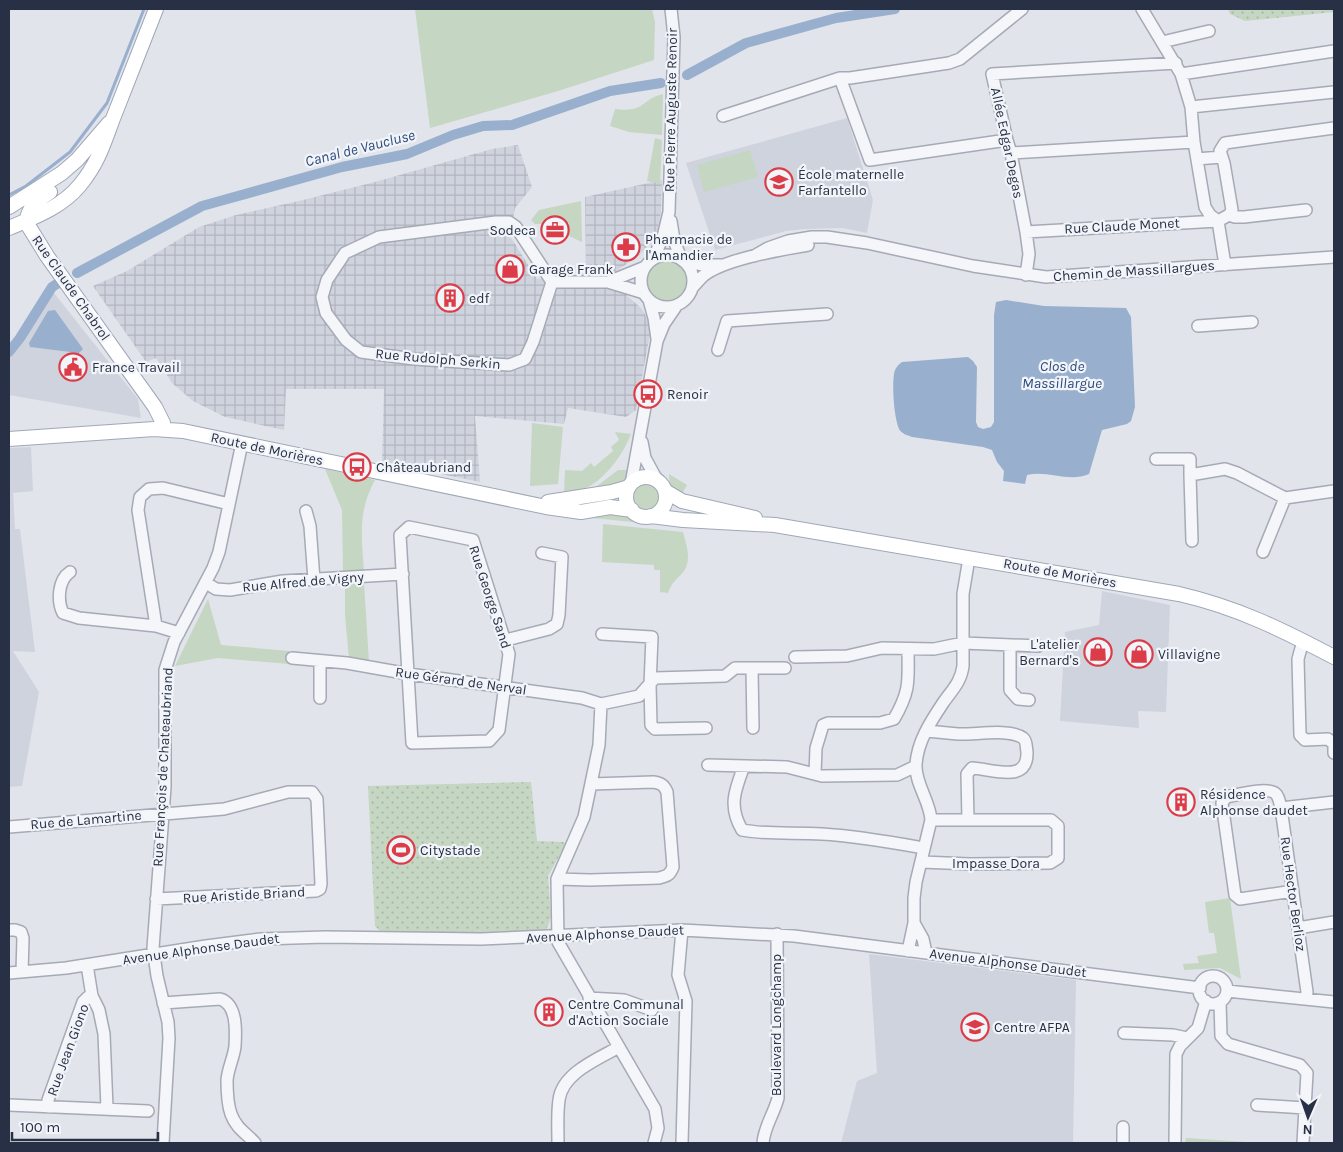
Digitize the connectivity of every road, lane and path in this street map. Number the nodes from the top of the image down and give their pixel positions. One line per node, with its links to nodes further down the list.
1 (156, 9): 14 (main road)
2 (671, 9): 24 (street, Rue Pierre Auguste Renoir)
3 (1022, 9): 10 (street)
4 (1145, 10): 6 (street)
5 (1209, 31): 6 (street)
6 (1162, 42): 8 (street)
7 (1334, 51): 9 (street)
8 (1176, 63): 9 (street); 16 (street, Allée Edgar Degas)
9 (1181, 74): 12 (street)
10 (840, 78): 13 (street); 16 (street)
11 (1334, 92): 12 (street)
12 (1190, 107): 17 (street)
13 (723, 116)
14 (113, 118): 21 (main road); 26 (main road)
15 (1334, 128): 19 (street)
16 (1007, 140): 18 (street, Allée Edgar Degas)
17 (1194, 142): 18 (street); 20 (street)
18 (1011, 153): 28 (street, Allée Edgar Degas)
19 (1221, 157): 20 (street); 25 (street)
20 (1197, 159): 25 (street)
21 (77, 160): 22 (main road); 26 (main road)
22 (9, 207)
23 (1306, 210): 25 (street, Rue Claude Monet)
24 (669, 212): 30 (street, Rue Pierre Auguste Renoir); 31 (street, Rue Pierre Auguste Renoir)
25 (1224, 218): 28 (street, Rue Claude Monet); 33 (street)
26 (26, 222): 27 (main road); 45 (main road, Rue Claude Chabrol)
27 (9, 228)
28 (1026, 232): 34 (street, Allée Edgar Degas)
29 (1334, 257): 33 (street, Chemin de Massillargues)
30 (682, 260): 31 (street); 32 (street, Chemin de Massillargues); 37 (street)
31 (649, 264): 36 (street); 38 (street)
32 (725, 265): 34 (street, Chemin de Massillargues); 37 (street, Chemin de Massillargues)
33 (1225, 265): 34 (street, Chemin de Massillargues)
34 (1026, 275)
35 (552, 282): 35 (street, Rue Rudolph Serkin); 36 (street)
36 (608, 282): 38 (street)
37 (692, 288): 39 (street)
38 (646, 296): 39 (street); 43 (street)
39 (677, 305): 43 (street)
40 (827, 314): 44 (street)
41 (1252, 322): 42 (street)
42 (1198, 326)
43 (657, 341): 46 (street)
44 (718, 350)
45 (163, 429): 47 (main road, Route de Morières); 48 (main road, Route de Morières)
46 (642, 432): 51 (street); 52 (street)
47 (9, 439)
48 (242, 443): 55 (main road, Route de Morières); 56 (street, Rue François de Chateaubriand)
49 (1156, 459): 50 (street)
50 (1190, 474): 54 (street); 61 (street)
51 (630, 485): 52 (main road); 55 (main road, Route de Morières); 57 (main road)
52 (661, 486): 59 (main road); 60 (main road, Route de Morières)
53 (1334, 491): 54 (street)
54 (1285, 498): 62 (street)
55 (522, 501): 57 (main road, Route de Morières)
56 (229, 504): 68 (street, Rue François de Chateaubriand); 69 (street)
57 (632, 510): 59 (main road)
58 (306, 511): 67 (street)
59 (651, 516): 60 (main road, Route de Morières)
60 (774, 525): 64 (main road, Route de Morières)
61 (1192, 542)
62 (1263, 552)
63 (542, 553): 72 (street)
64 (969, 558): 73 (main road, Route de Morières); 74 (street)
65 (70, 572): 69 (street)
66 (402, 574): 67 (street, Rue Alfred de Vigny); 72 (street, Rue George Sand); 84 (street, Rue George Sand)
67 (314, 580): 68 (street, Rue Alfred de Vigny)
68 (206, 583): 70 (street, Rue François de Chateaubriand)
69 (156, 626): 70 (street)
70 (179, 632): 101 (street, Rue François de Chateaubriand)
71 (602, 634): 85 (street)
72 (506, 640): 86 (street, Rue George Sand)
73 (1303, 641): 79 (main road, Route de Morières); 93 (street)
74 (963, 643): 75 (street); 77 (street); 92 (street)
75 (1010, 645): 76 (street); 88 (street)
76 (1038, 646)
77 (908, 649): 78 (street); 97 (street)
78 (795, 657)
79 (1334, 657)
80 (292, 658): 81 (street, Rue Gérard de Nerval)
81 (320, 661): 84 (street, Rue Gérard de Nerval); 87 (street)
82 (752, 668): 83 (street); 85 (street); 91 (street)
83 (785, 668)
84 (409, 674): 86 (street, Rue Gérard de Nerval); 86 (street, Rue George Sand)
85 (650, 685): 89 (street); 90 (street)
86 (505, 687): 89 (street, Rue Gérard de Nerval)
87 (320, 698)
88 (1029, 700)
89 (601, 704): 98 (street)
90 (706, 728)
91 (753, 728)
92 (927, 731): 96 (street); 103 (street)
93 (1334, 753)
94 (708, 765): 95 (street)
95 (744, 766): 97 (street); 105 (street)
96 (916, 766): 97 (street); 102 (street)
97 (815, 774)
98 (592, 784): 107 (street); 107 (street)
99 (1334, 802): 100 (street)
100 (1281, 808): 108 (street, Rue Hector Berlioz); 108 (street, Rue Hector Berlioz)
101 (162, 813): 104 (street, Rue de Lamartine); 109 (street, Rue François de Chateaubriand); 109 (street, Rue Aristide Briand)
102 (931, 820): 103 (street, Impasse Dora); 105 (street)
103 (968, 820): 106 (street, Impasse Dora)
104 (9, 827)
105 (924, 848): 106 (street)
106 (922, 862): 111 (street)
107 (557, 879): 116 (street)
108 (1293, 891): 112 (street, Rue Hector Berlioz)
109 (156, 900): 119 (street, Rue François de Chateaubriand)
110 (1334, 922): 112 (street)
111 (914, 923): 117 (street); 118 (street)
112 (1298, 928): 127 (street, Rue Hector Berlioz)
113 (9, 930): 122 (street)
114 (682, 930): 115 (street, Avenue Alphonse Daudet); 116 (street, Avenue Alphonse Daudet); 147 (street)
115 (777, 934): 117 (street, Avenue Alphonse Daudet); 148 (street, Boulevard Longchamp)
116 (558, 936): 119 (street, Avenue Alphonse Daudet); 126 (street)
117 (908, 951): 118 (street, Avenue Alphonse Daudet)
118 (926, 953): 123 (street, Avenue Alphonse Daudet)
119 (154, 954): 120 (street, Avenue Alphonse Daudet); 131 (street, Rue François de Chateaubriand)
120 (87, 965): 122 (street, Avenue Alphonse Daudet); 125 (street)
121 (9, 972): 122 (street, Avenue Alphonse Daudet)
122 (22, 972)
123 (1200, 988): 124 (street); 128 (street)
124 (1227, 991): 127 (street); 129 (street)
125 (92, 996): 138 (street, Rue Jean Giono); 139 (street)
126 (589, 998): 132 (street); 135 (street)
127 (1306, 999): 130 (street)
128 (1206, 1001): 129 (street); 134 (street)
129 (1220, 1002): 140 (street)
130 (1334, 1002)
131 (162, 1003): 143 (street, Rue François de Chateaubriand); 144 (street)
132 (652, 1010)
133 (1124, 1033): 134 (street)
134 (1187, 1038): 150 (street)
135 (619, 1047): 145 (street); 146 (street)
136 (9, 1105): 138 (street)
137 (1256, 1105): 140 (street)
138 (48, 1107): 139 (street)
139 (107, 1108): 141 (street)
140 (1305, 1108): 151 (street)
141 (148, 1111)
142 (1123, 1127): 149 (street)
143 (163, 1143)
144 (255, 1143)
145 (558, 1143)
146 (655, 1143)
147 (682, 1143)
148 (763, 1143)
149 (1123, 1143)
150 (1176, 1143)
151 (1303, 1143)

